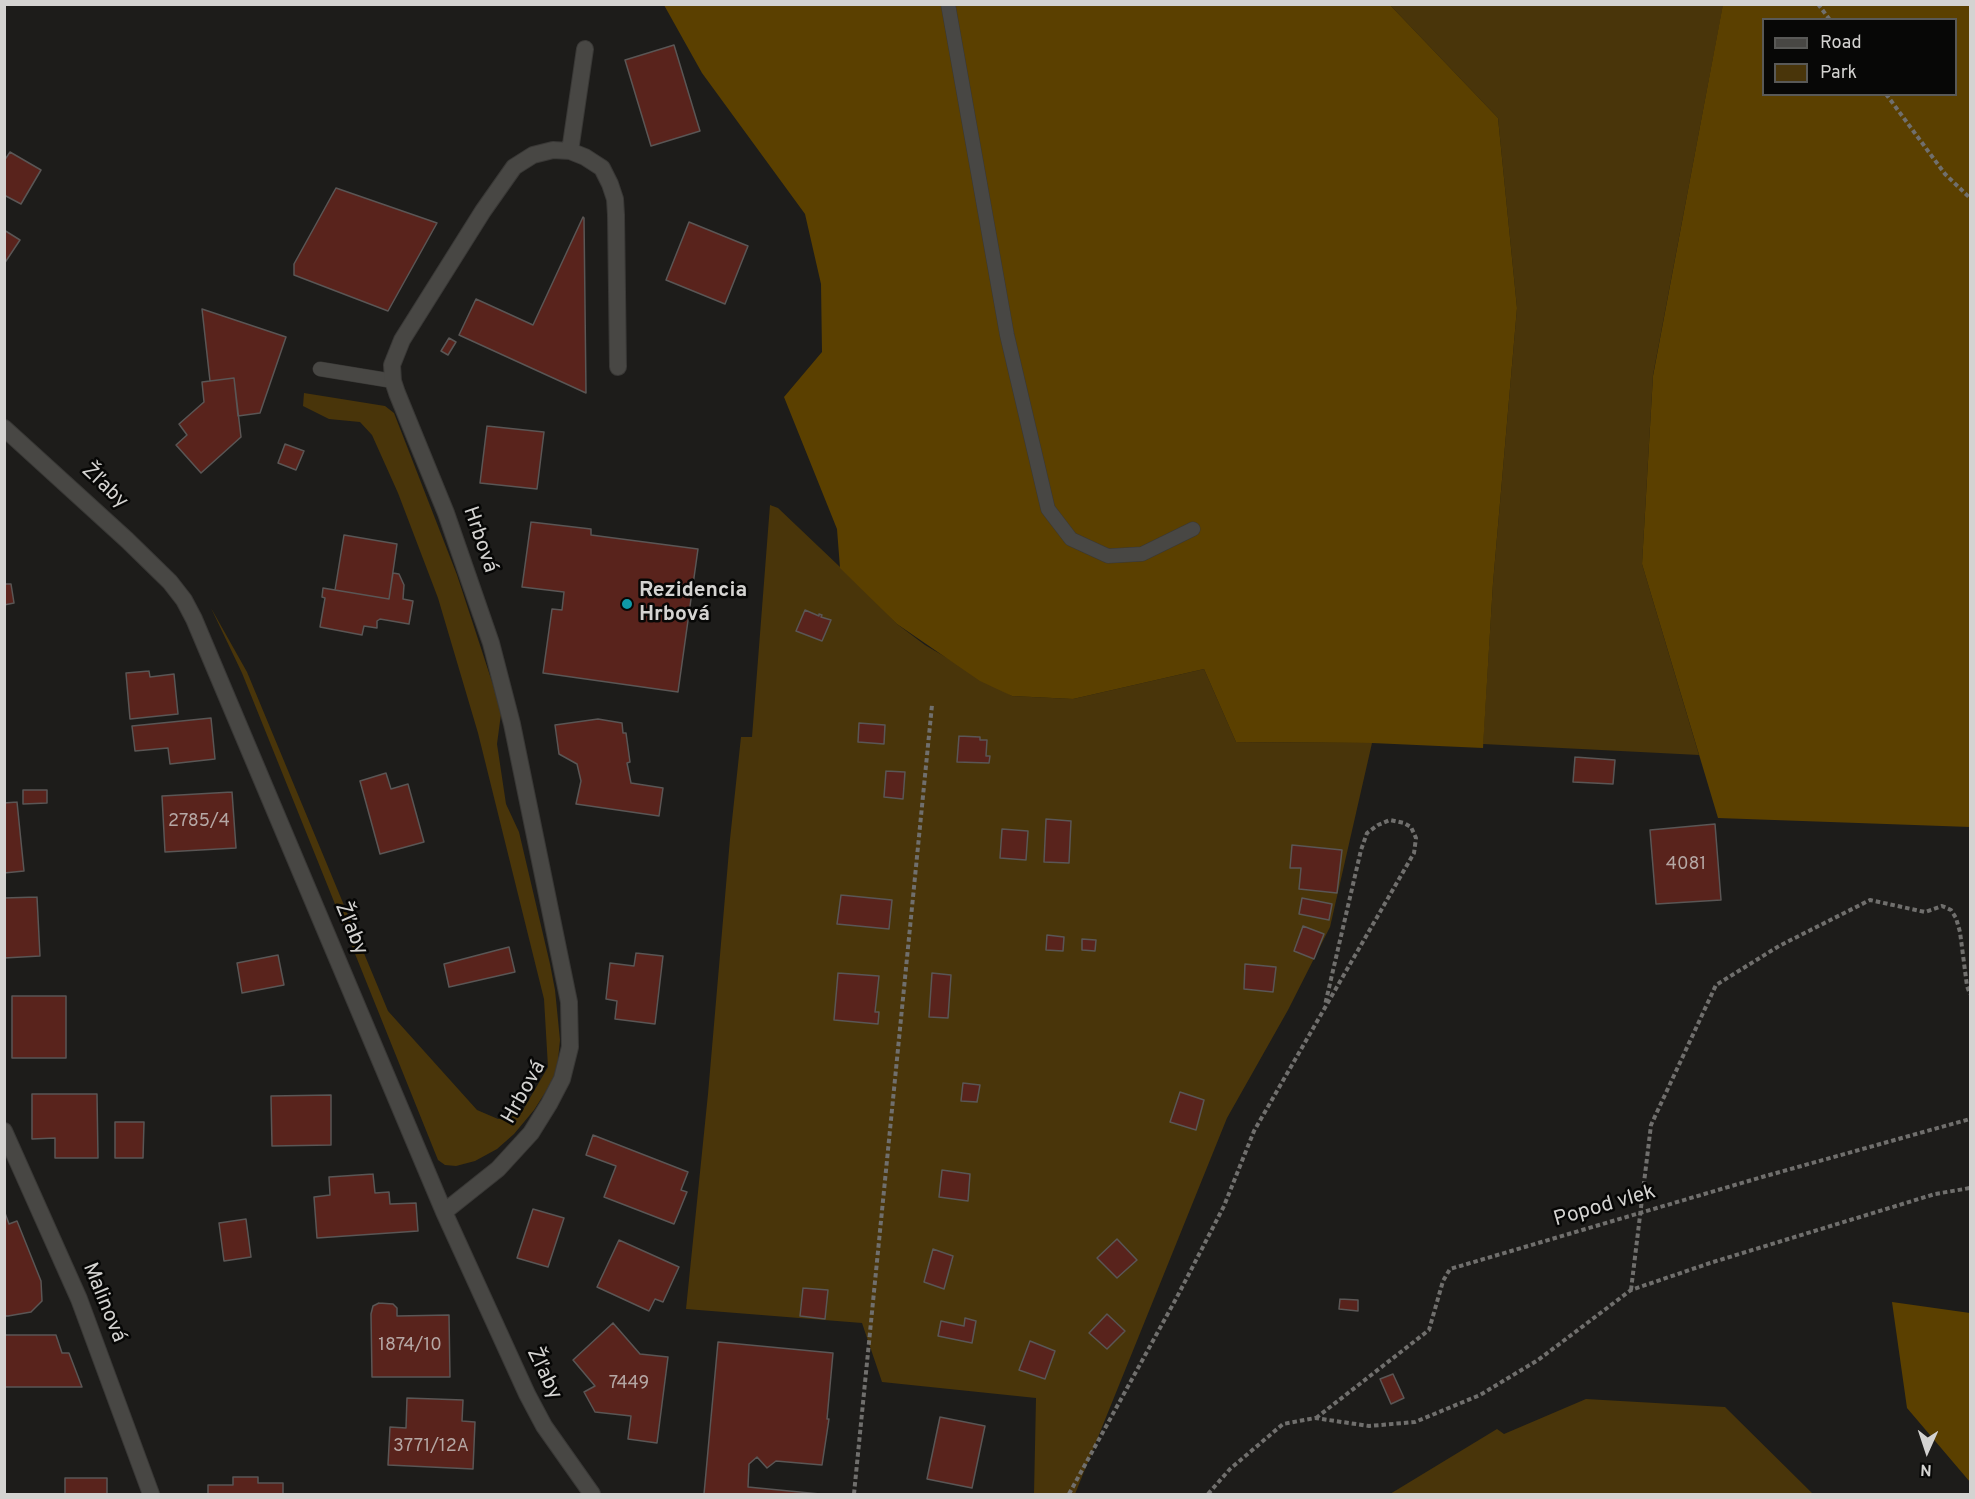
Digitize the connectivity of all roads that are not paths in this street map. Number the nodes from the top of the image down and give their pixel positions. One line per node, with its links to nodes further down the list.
1 (948, 4): 8 (lane)
2 (585, 49): 3 (street)
3 (570, 152): 4 (street); 6 (street)
4 (618, 367)
5 (320, 369): 6 (lane)
6 (393, 381): 10 (street, Hrbová)
7 (4, 428): 10 (street, Žľaby)
8 (1193, 529)
9 (4, 1131): 11 (street, Malinová)
10 (444, 1212): 12 (street, Žľaby)
11 (152, 1494)
12 (592, 1494)

